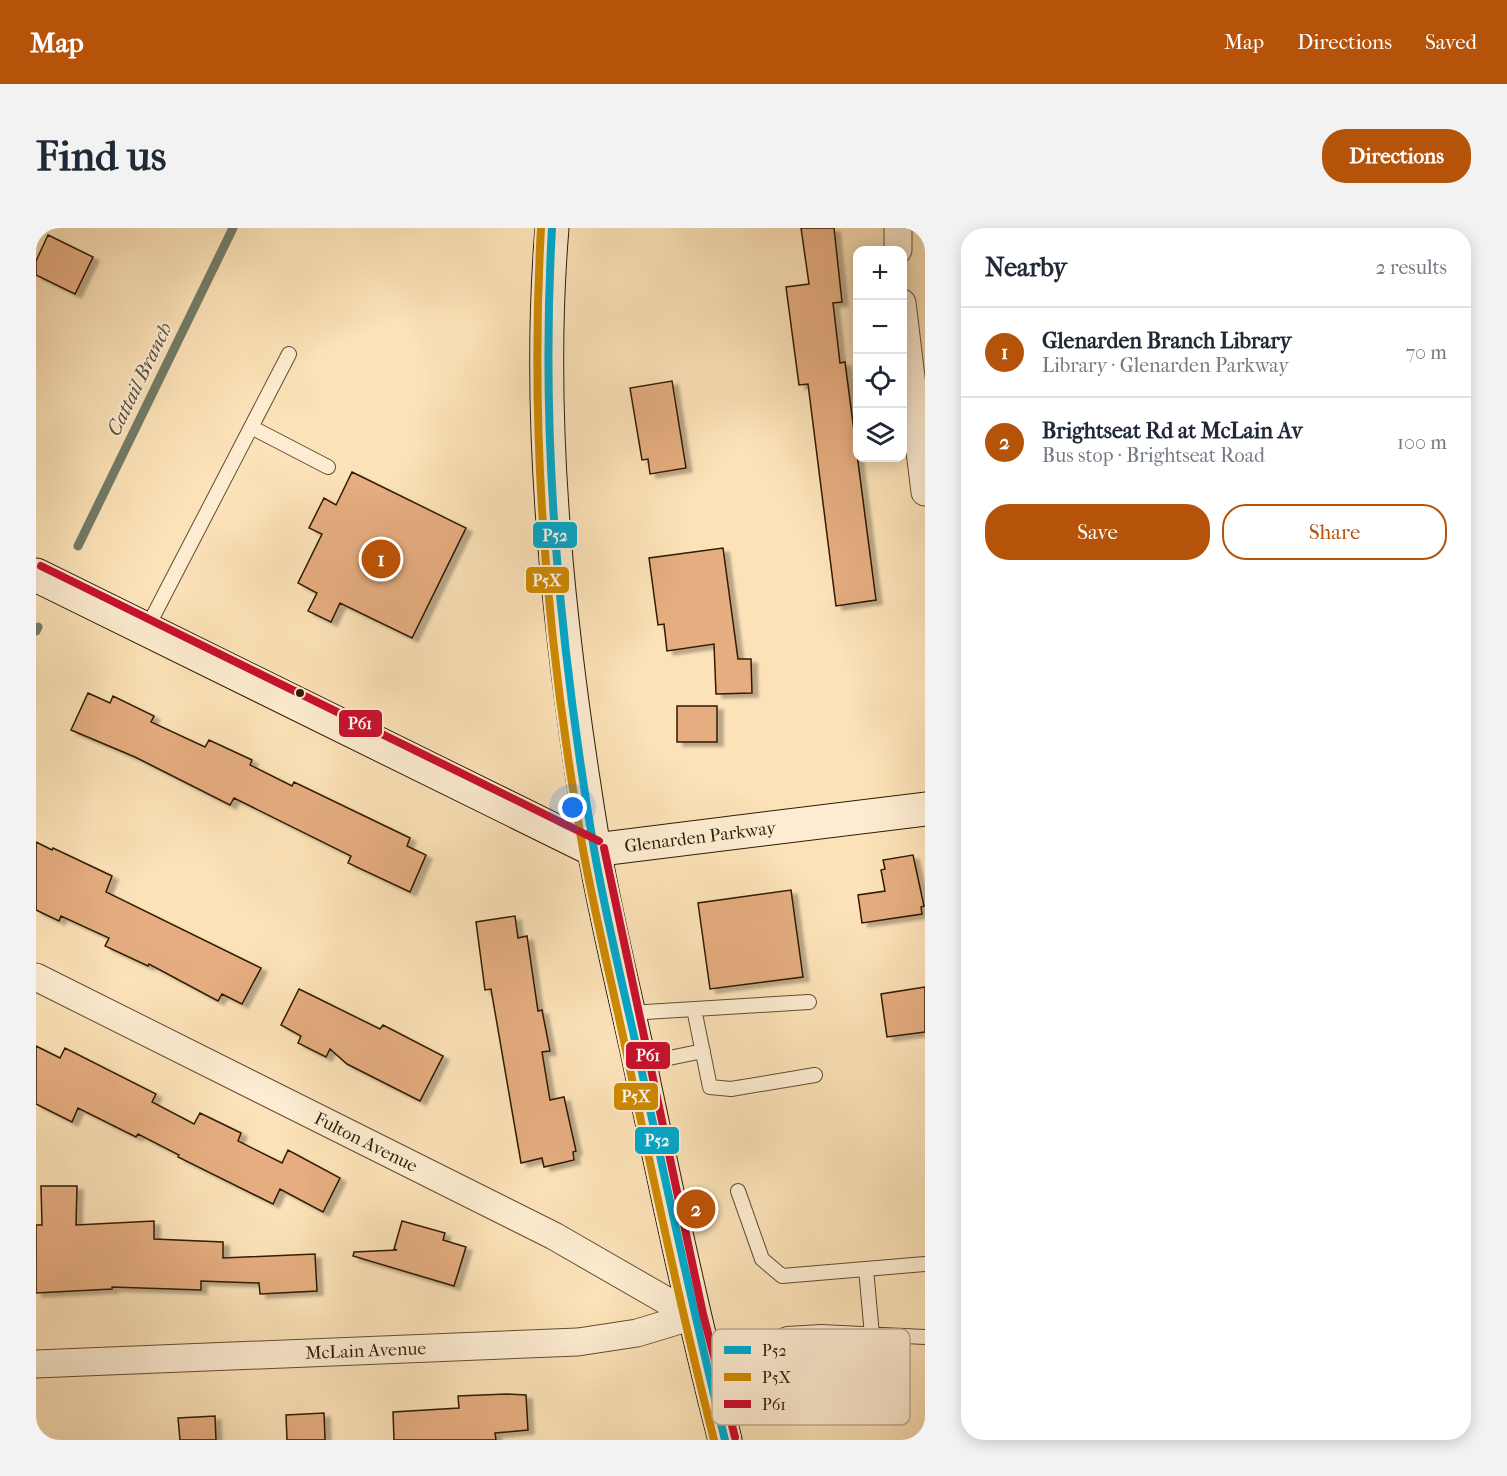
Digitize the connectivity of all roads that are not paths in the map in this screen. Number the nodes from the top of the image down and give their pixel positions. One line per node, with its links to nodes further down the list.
1 (552, 228): 12 (street)
2 (898, 228): 3 (street)
3 (898, 246)
4 (907, 337): 8 (street)
5 (288, 354): 6 (lane)
6 (251, 427): 7 (lane); 10 (lane)
7 (328, 467)
8 (925, 492)
9 (36, 575): 10 (street)
10 (146, 630): 12 (street)
11 (925, 809): 12 (street, Glenarden Parkway)
12 (594, 850): 16 (street)
13 (36, 977): 23 (street, Fulton Avenue)
14 (809, 1002): 15 (lane)
15 (694, 1009): 16 (lane); 17 (lane)
16 (629, 1013): 18 (street)
17 (703, 1051): 18 (lane); 19 (lane)
18 (640, 1064): 23 (street)
19 (815, 1075)
20 (738, 1191): 22 (lane)
21 (925, 1264): 22 (lane)
22 (866, 1269): 24 (lane)
23 (693, 1316): 27 (street, McLain Avenue); 29 (street)
24 (871, 1329)
25 (910, 1336): 26 (lane)
26 (925, 1337)
27 (36, 1364)
28 (712, 1365): 29 (lane)
29 (706, 1368): 30 (street)
30 (712, 1391)
31 (721, 1425): 32 (street)
32 (725, 1440)

